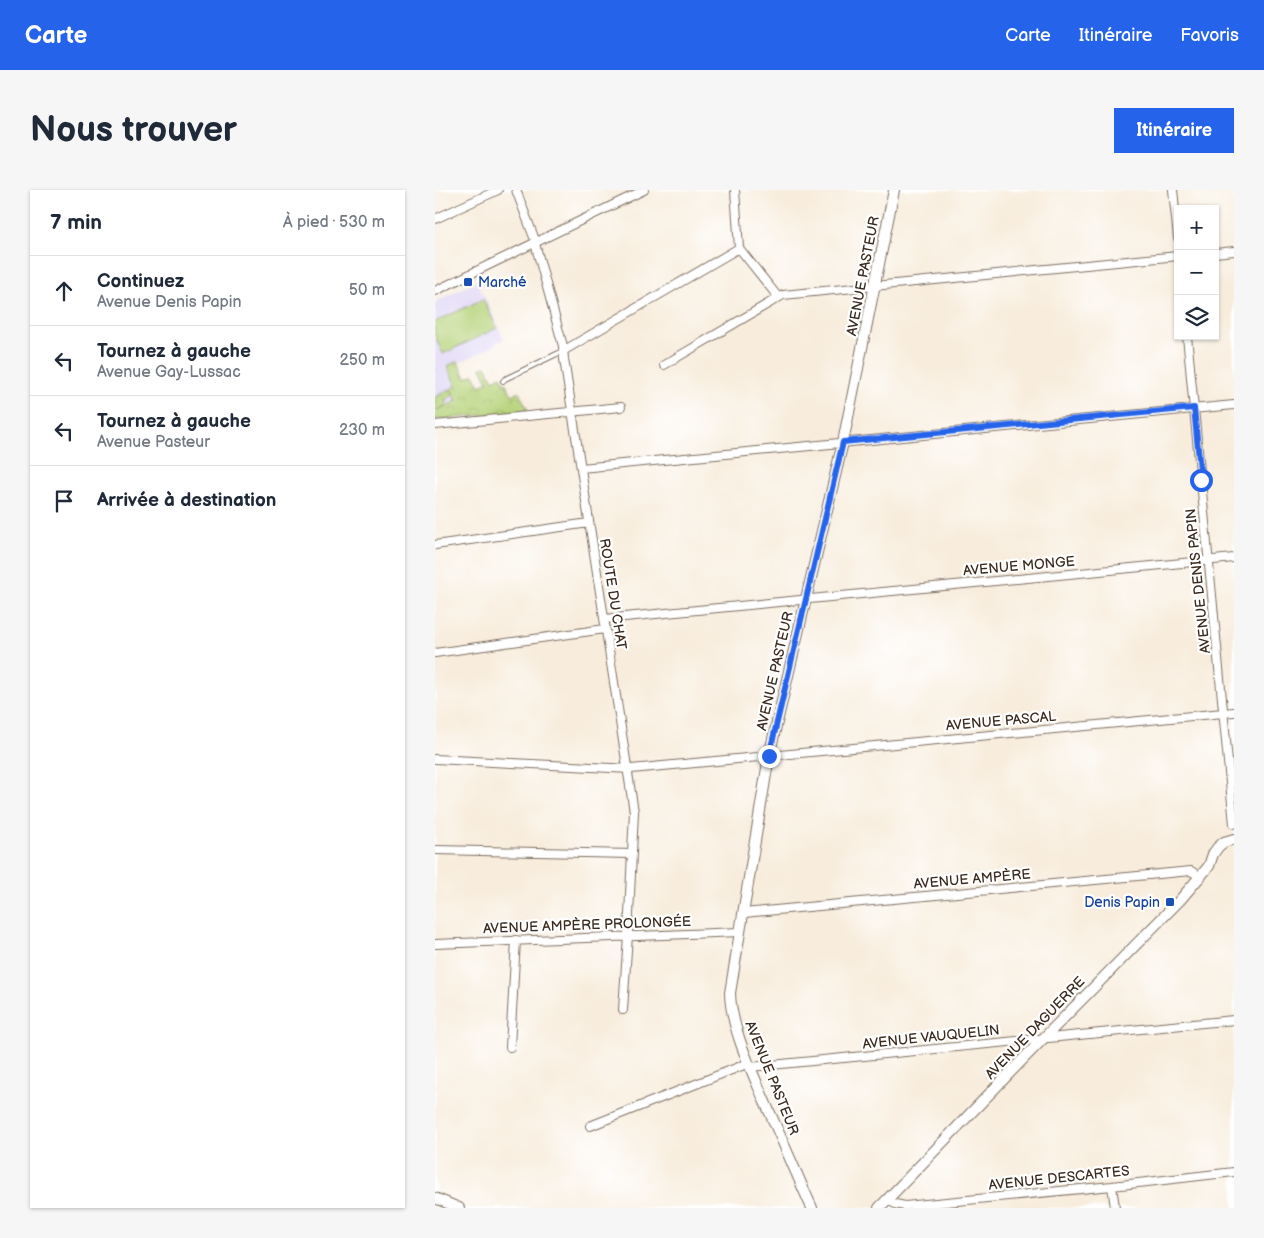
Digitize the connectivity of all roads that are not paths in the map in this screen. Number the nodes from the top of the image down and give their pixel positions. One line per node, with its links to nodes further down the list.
1 (498, 190): 8 (street)
2 (517, 190): 9 (street, ROUTE DU CHAT)
3 (644, 190): 9 (street)
4 (735, 190): 10 (street)
5 (894, 190): 14 (street, AVENUE PASTEUR)
6 (1173, 190): 7 (street)
7 (1175, 205)
8 (435, 220)
9 (535, 243): 15 (street); 18 (street, ROUTE DU CHAT)
10 (739, 248): 16 (street); 18 (street)
11 (1234, 251): 12 (street)
12 (1219, 252)
13 (1174, 256): 14 (street)
14 (875, 285): 16 (street); 26 (street, AVENUE PASTEUR)
15 (435, 291)
16 (778, 297): 19 (street)
17 (1187, 340): 23 (street, AVENUE DENIS PAPIN)
18 (563, 351): 20 (lane); 24 (street, ROUTE DU CHAT)
19 (664, 365)
20 (503, 381)
21 (1234, 405): 23 (street)
22 (621, 407): 24 (street)
23 (1194, 408): 26 (street); 31 (street, AVENUE DENIS PAPIN)
24 (572, 411): 25 (street); 27 (street, ROUTE DU CHAT)
25 (435, 425)
26 (843, 442): 27 (street); 32 (street, AVENUE PASTEUR)
27 (581, 468): 28 (street, ROUTE DU CHAT)
28 (589, 523): 29 (street); 33 (street, ROUTE DU CHAT)
29 (435, 545)
30 (1234, 558): 31 (street, AVENUE MONGE)
31 (1209, 560): 32 (street, AVENUE MONGE); 37 (street, AVENUE DENIS PAPIN)
32 (805, 599): 33 (street, AVENUE MONGE); 38 (street, AVENUE PASTEUR)
33 (604, 619): 34 (street, ROUTE DU CHAT)
34 (605, 629): 35 (street); 40 (street, ROUTE DU CHAT)
35 (435, 653)
36 (1234, 712): 37 (street, AVENUE PASCAL)
37 (1223, 713): 38 (street, AVENUE PASCAL); 41 (street, AVENUE DENIS PAPIN)
38 (769, 756): 40 (street, AVENUE PASCAL); 46 (street, AVENUE PASTEUR)
39 (435, 760): 40 (street, AVENUE PASCAL)
40 (627, 769): 44 (street, ROUTE DU CHAT)
41 (1234, 824)
42 (1234, 839): 45 (street, AVENUE DAGUERRE)
43 (435, 850): 44 (street)
44 (632, 854): 48 (street, ROUTE DU CHAT)
45 (1201, 877): 46 (street, AVENUE AMPÈRE); 53 (street, AVENUE DAGUERRE)
46 (744, 913): 47 (street, AVENUE PASTEUR)
47 (740, 932): 48 (street, AVENUE AMPÈRE PROLONGÉE); 55 (street, AVENUE PASTEUR)
48 (628, 935): 49 (street, AVENUE AMPÈRE PROLONGÉE); 51 (street, ROUTE DU CHAT)
49 (516, 940): 50 (street, AVENUE AMPÈRE PROLONGÉE); 54 (street)
50 (435, 944)
51 (623, 1010)
52 (1234, 1020): 53 (street, AVENUE VAUQUELIN)
53 (1043, 1039): 55 (street, AVENUE VAUQUELIN); 60 (street, AVENUE DAGUERRE)
54 (510, 1047)
55 (749, 1065): 56 (street, AVENUE VAUQUELIN); 62 (street, AVENUE PASTEUR)
56 (590, 1126)
57 (1234, 1172): 58 (street, AVENUE DESCARTES)
58 (1112, 1186): 60 (street, AVENUE DESCARTES); 64 (street)
59 (435, 1198): 61 (street)
60 (888, 1199): 63 (street, AVENUE DAGUERRE)
61 (459, 1208)
62 (812, 1208)
63 (879, 1208)
64 (1115, 1208)

